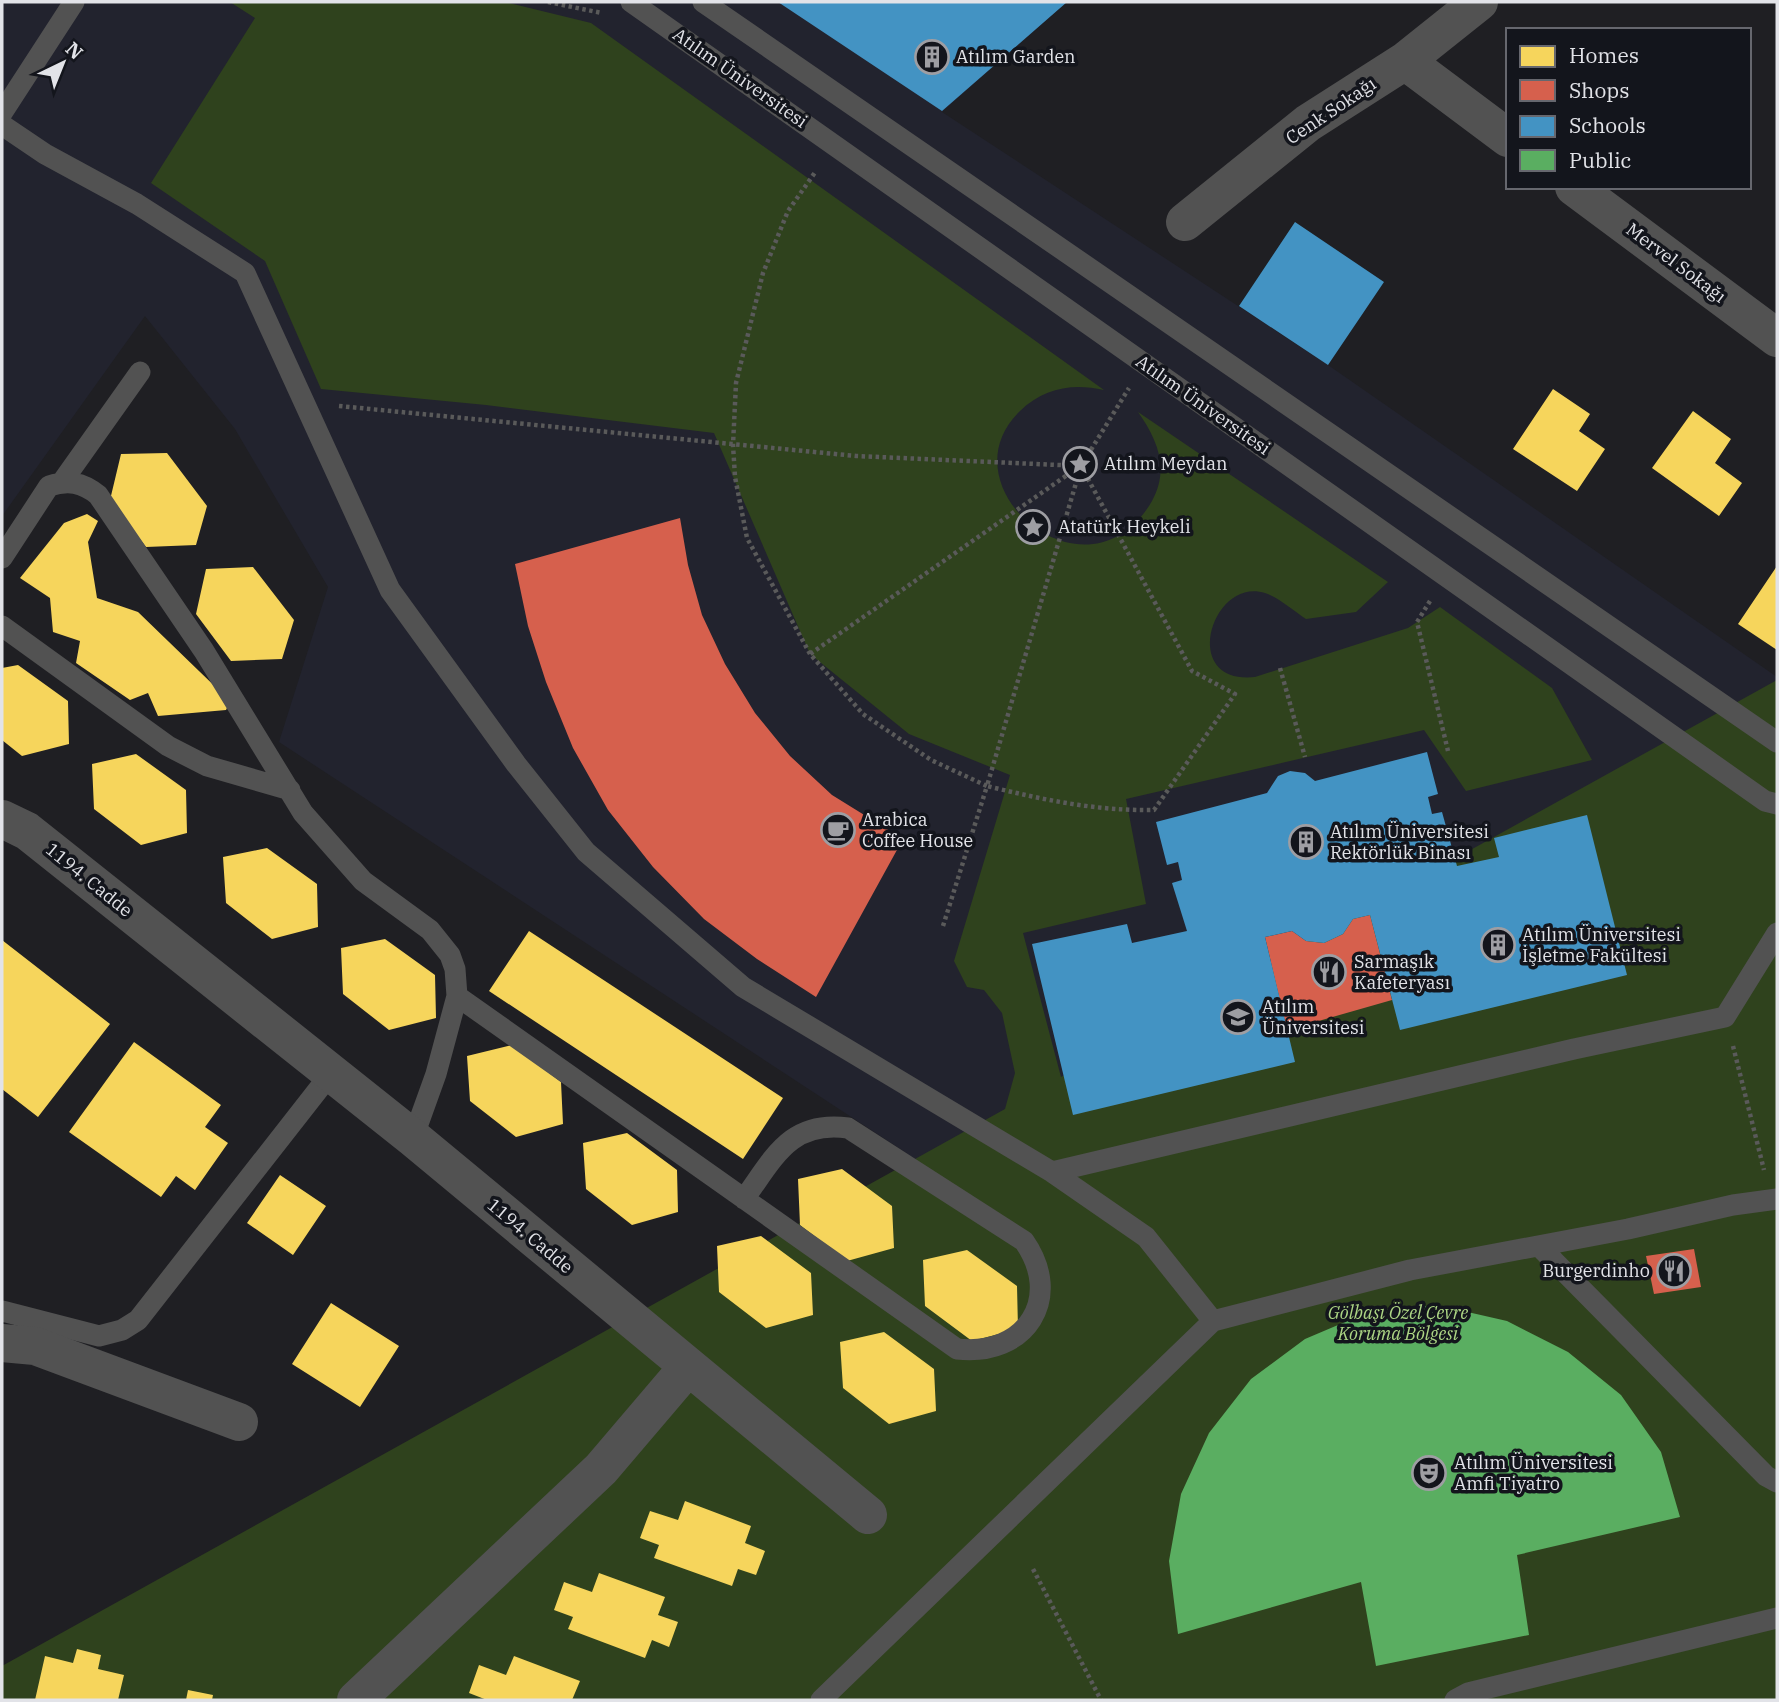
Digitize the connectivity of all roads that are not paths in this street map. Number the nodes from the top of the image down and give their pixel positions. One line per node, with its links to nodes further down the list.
1 (74, 2): 6 (lane)
2 (631, 2): 18 (lane, Atılım Üniversitesi)
3 (703, 2): 16 (lane)
4 (1479, 2): 5 (street, Cenk Sokağı)
5 (1405, 61): 8 (street); 10 (street, Cenk Sokağı)
6 (2, 113)
7 (2, 125): 24 (lane)
8 (1506, 137)
9 (1577, 189): 11 (street, Mervel Sokağı)
10 (1185, 222)
11 (1777, 338)
12 (140, 372): 13 (lane)
13 (62, 482): 14 (lane); 17 (lane)
14 (2, 558)
15 (2, 626): 17 (lane)
16 (1777, 742)
17 (290, 790): 21 (lane)
18 (1777, 804)
19 (2, 819): 22 (street, 1194. Cadde)
20 (1777, 933): 24 (lane)
21 (457, 996): 23 (lane); 25 (lane)
22 (331, 1072): 23 (street, 1194. Cadde); 28 (lane)
23 (413, 1138): 31 (street, 1194. Cadde)
24 (1052, 1172): 29 (lane)
25 (744, 1199): 25 (lane)
26 (1777, 1199): 27 (lane)
27 (1539, 1246): 29 (lane); 33 (lane)
28 (2, 1311)
29 (1213, 1321): 37 (lane)
30 (2, 1343): 32 (street)
31 (687, 1368): 34 (street, 1194. Cadde); 36 (street)
32 (239, 1422)
33 (1777, 1482)
34 (868, 1515)
35 (1777, 1618): 38 (lane)
36 (356, 1700)
37 (821, 1700)
38 (1455, 1700)

